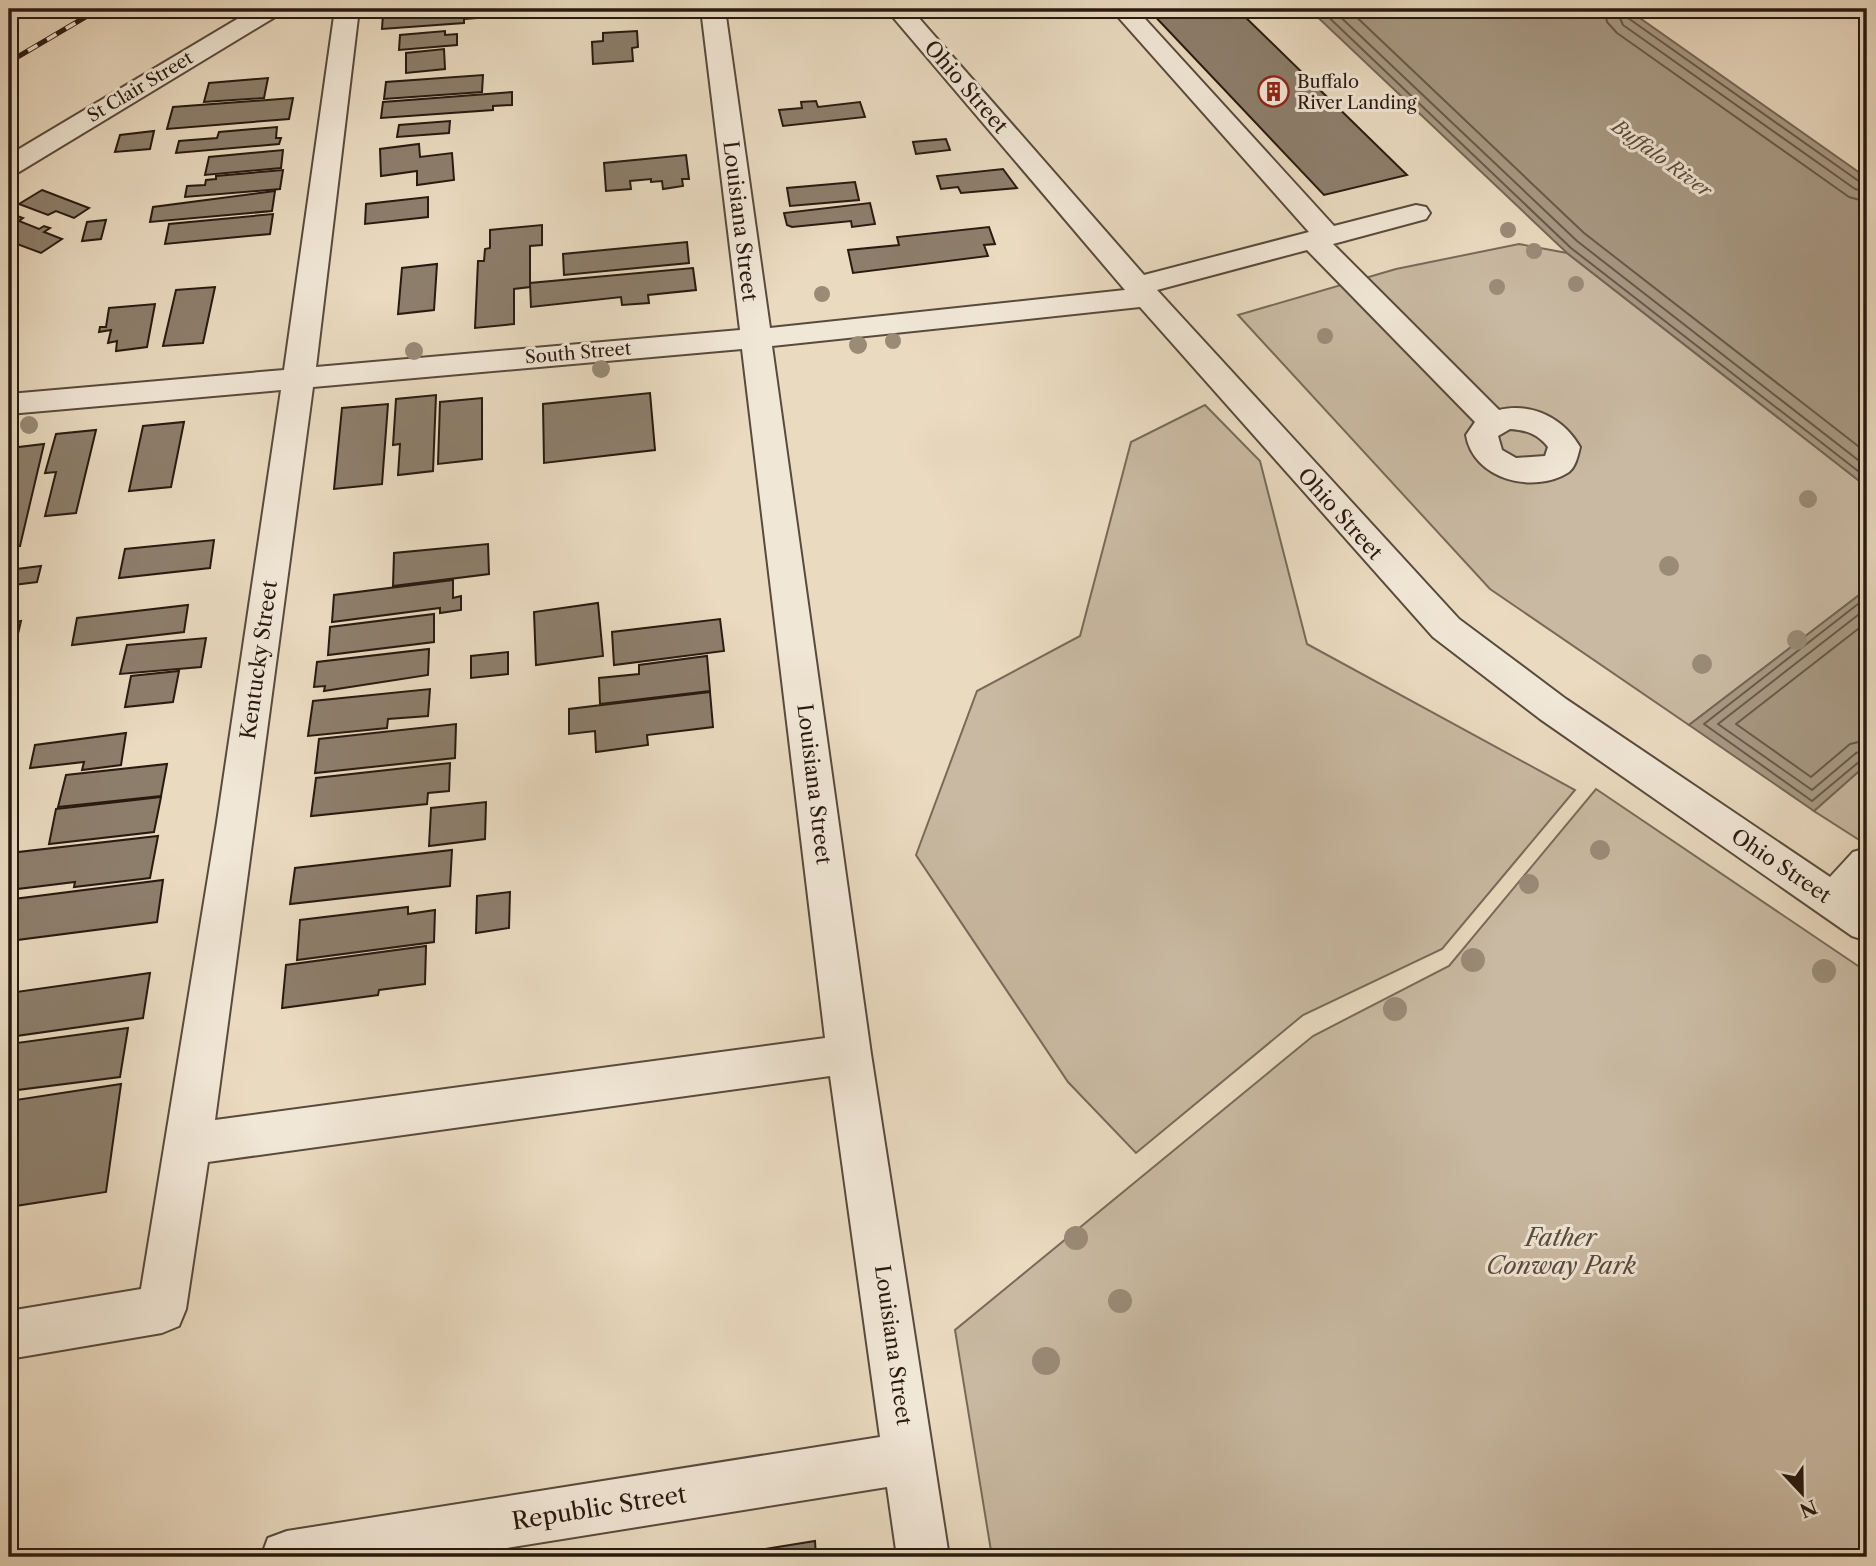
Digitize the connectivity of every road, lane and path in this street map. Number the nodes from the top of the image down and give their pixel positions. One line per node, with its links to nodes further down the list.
1 (271, 9): 6 (street, St Clair Street)
2 (347, 9): 11 (street, Kentucky Street)
3 (713, 9): 10 (street, Louisiana Street)
4 (898, 9): 9 (street, Ohio Street)
5 (1123, 9): 8 (street)
6 (9, 166)
7 (1416, 213): 8 (street, South Street)
8 (1320, 238): 9 (street, South Street); 13 (street)
9 (1142, 292): 10 (street, South Street); 15 (street, Ohio Street)
10 (755, 338): 11 (street, South Street); 17 (street, Louisiana Street)
11 (300, 376): 12 (street, South Street); 18 (street, Kentucky Street)
12 (9, 404)
13 (1494, 423)
14 (1867, 864): 15 (street)
15 (1833, 901): 16 (street, Ohio Street)
16 (1867, 925)
17 (849, 1054): 18 (street); 20 (street, Louisiana Street)
18 (189, 1144): 19 (street, Kentucky Street)
19 (9, 1335)
20 (910, 1458): 21 (street, Republic Street); 22 (street, Louisiana Street)
21 (287, 1557)
22 (923, 1557)

